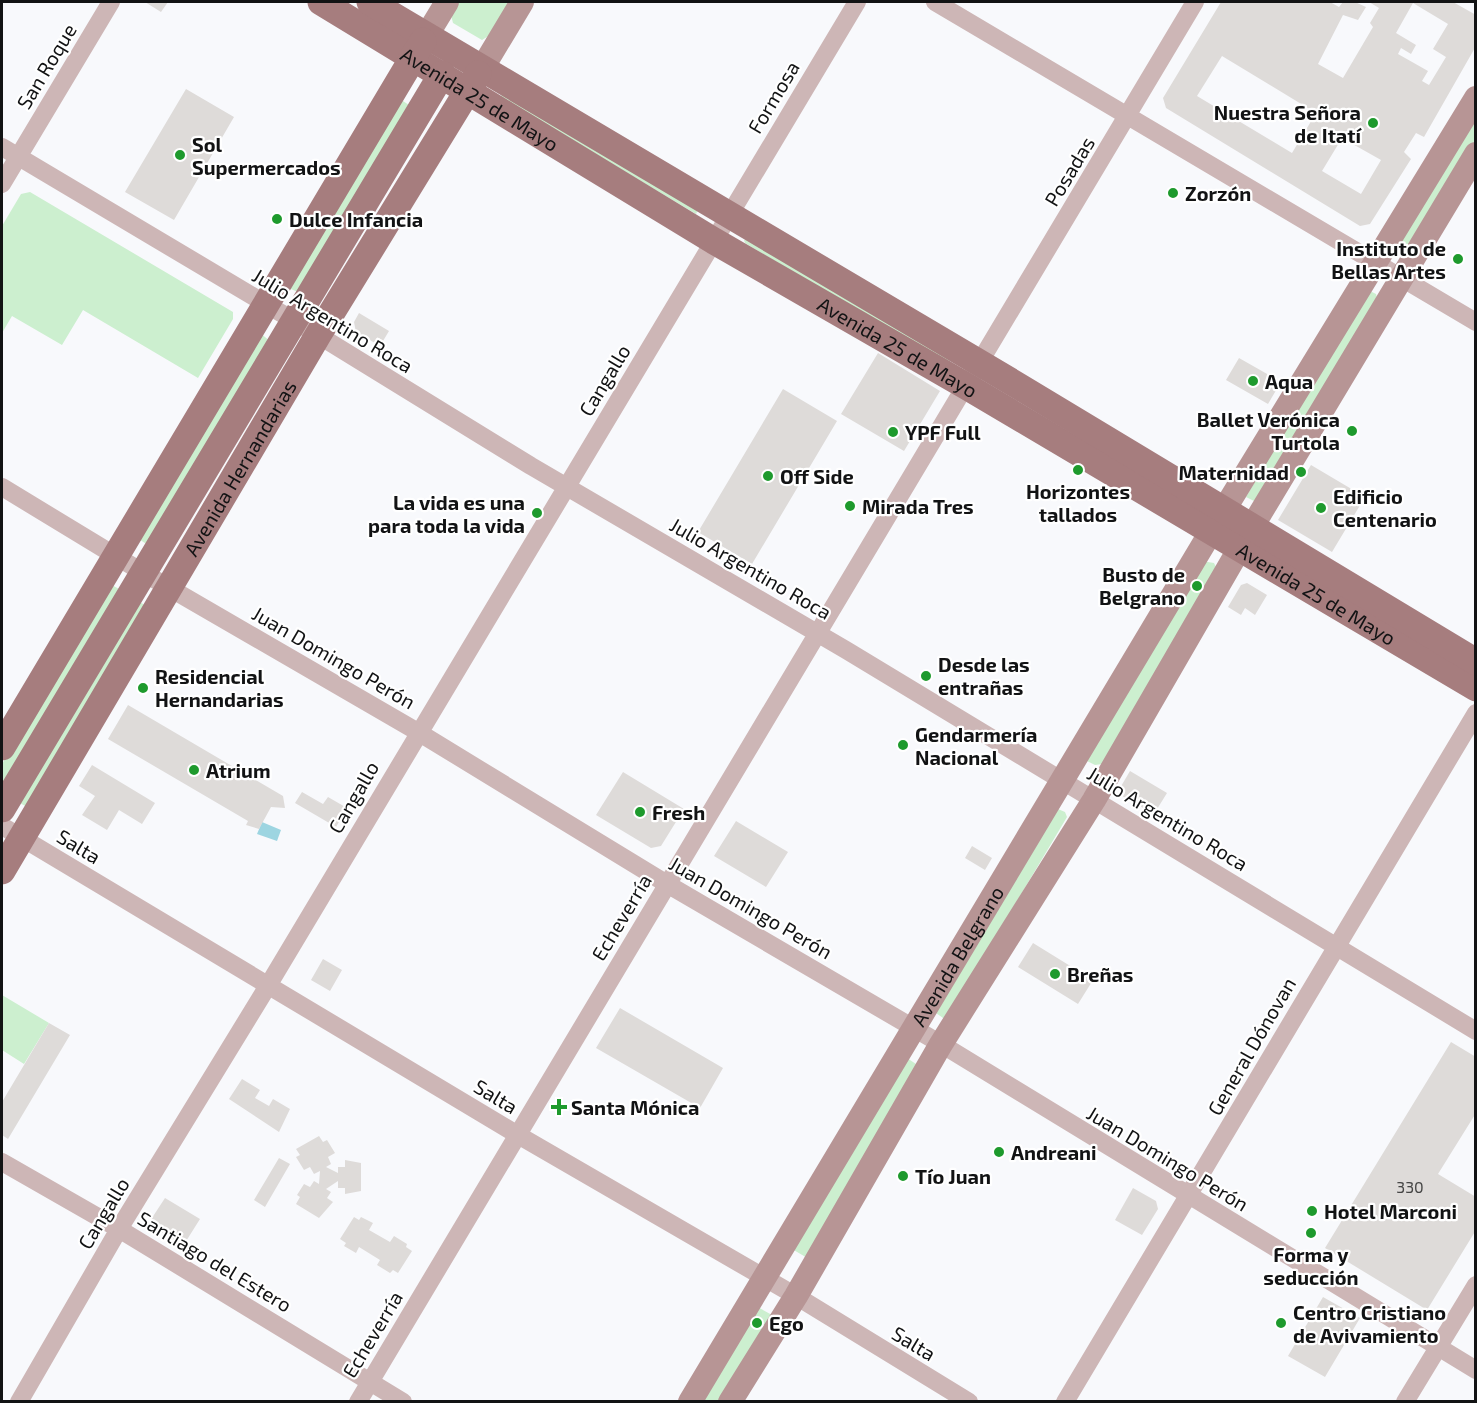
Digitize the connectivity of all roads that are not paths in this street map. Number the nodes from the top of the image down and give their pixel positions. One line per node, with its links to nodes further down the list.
1 (111, 2): 17 (street, San Roque)
2 (321, 2): 9 (main road, Avenida 25 de Mayo)
3 (370, 2): 9 (main road, Avenida 25 de Mayo)
4 (447, 2): 9 (main road)
5 (522, 2): 10 (main road)
6 (857, 2): 19 (street, Formosa)
7 (935, 2): 14 (street)
8 (1195, 2): 14 (street, Posadas)
9 (421, 46): 10 (main road, Avenida 25 de Mayo); 11 (main road, Avenida 25 de Mayo); 23 (main road)
10 (483, 67): 12 (main road, Avenida Hernandarias); 19 (main road, Avenida 25 de Mayo)
11 (442, 74): 12 (main road, Avenida 25 de Mayo); 24 (main road, Avenida Hernandarias)
12 (468, 89): 20 (main road, Avenida 25 de Mayo); 26 (main road, Avenida Hernandarias)
13 (1476, 98): 21 (main road, Avenida Belgrano)
14 (1128, 116): 21 (street); 27 (street, Posadas)
15 (2, 147): 17 (street, Julio Argentino Roca)
16 (1476, 154): 22 (main road, Avenida Belgrano)
17 (18, 157): 18 (street, San Roque); 23 (street, Julio Argentino Roca)
18 (2, 184)
19 (728, 216): 20 (street, Cangallo); 27 (main road, Avenida 25 de Mayo)
20 (714, 242): 27 (main road, Avenida 25 de Mayo); 29 (street, Cangallo)
21 (1377, 262): 22 (street); 30 (main road, Avenida Belgrano)
22 (1401, 278): 25 (street); 31 (main road, Avenida Belgrano)
23 (267, 306): 24 (street, Julio Argentino Roca); 32 (main road)
24 (293, 322): 26 (street, Julio Argentino Roca); 33 (main road, Avenida Hernandarias)
25 (1476, 322)
26 (318, 335): 29 (street, Julio Argentino Roca); 34 (main road, Avenida Hernandarias)
27 (973, 375): 30 (main road, Avenida 25 de Mayo); 35 (street, Echeverría)
28 (2, 487): 32 (street, Juan Domingo Perón)
29 (567, 487): 35 (street, Julio Argentino Roca); 39 (street, Cangallo)
30 (1218, 521): 31 (main road, Avenida 25 de Mayo); 41 (main road, Avenida Belgrano)
31 (1246, 538): 36 (main road, Avenida 25 de Mayo); 37 (main road, Avenida 25 de Mayo); 42 (main road, Avenida Belgrano)
32 (115, 556): 33 (street, Juan Domingo Perón); 40 (main road)
33 (142, 572): 34 (street, Juan Domingo Perón); 43 (main road, Avenida Hernandarias)
34 (171, 589): 39 (street, Juan Domingo Perón); 44 (main road, Avenida Hernandarias)
35 (818, 633): 41 (street, Julio Argentino Roca); 46 (street, Echeverría)
36 (1476, 662)
37 (1476, 688)
38 (1476, 713): 47 (street, General Dónovan)
39 (418, 732): 46 (street, Juan Domingo Perón); 48 (street, Cangallo)
40 (2, 747)
41 (1062, 780): 42 (street, Julio Argentino Roca); 49 (main road, Avenida Belgrano)
42 (1094, 800): 47 (street, Julio Argentino Roca); 51 (main road, Avenida Belgrano)
43 (2, 809)
44 (11, 832): 45 (main road, Avenida Hernandarias); 48 (street, Salta)
45 (2, 871)
46 (667, 884): 49 (street, Juan Domingo Perón); 52 (street, Echeverría)
47 (1336, 945): 50 (street, Julio Argentino Roca); 54 (street, General Dónovan)
48 (269, 984): 52 (street, Salta); 55 (street, Cangallo)
49 (914, 1028): 51 (street, Juan Domingo Perón); 56 (main road, Avenida Belgrano)
50 (1476, 1031)
51 (940, 1044): 54 (street, Juan Domingo Perón); 58 (main road, Avenida Belgrano)
52 (518, 1136): 56 (street, Salta); 61 (street, Echeverría)
53 (2, 1162): 55 (street, Santiago del Estero)
54 (1189, 1197): 59 (street, Juan Domingo Perón); 68 (street, General Dónovan)
55 (119, 1229): 61 (street, Santiago del Estero); 62 (street, Cangallo)
56 (765, 1277): 58 (street, Salta); 65 (main road, Avenida Belgrano)
57 (1476, 1285): 59 (street)
58 (796, 1296): 66 (main road, Avenida Belgrano); 67 (street, Salta)
59 (1439, 1347): 60 (street, Juan Domingo Perón); 69 (street)
60 (1476, 1370)
61 (370, 1382): 63 (street, Echeverría); 64 (street, Santiago del Estero)
62 (19, 1401)
63 (358, 1401)
64 (403, 1401)
65 (690, 1401)
66 (730, 1401)
67 (969, 1401)
68 (1065, 1401)
69 (1405, 1401)

